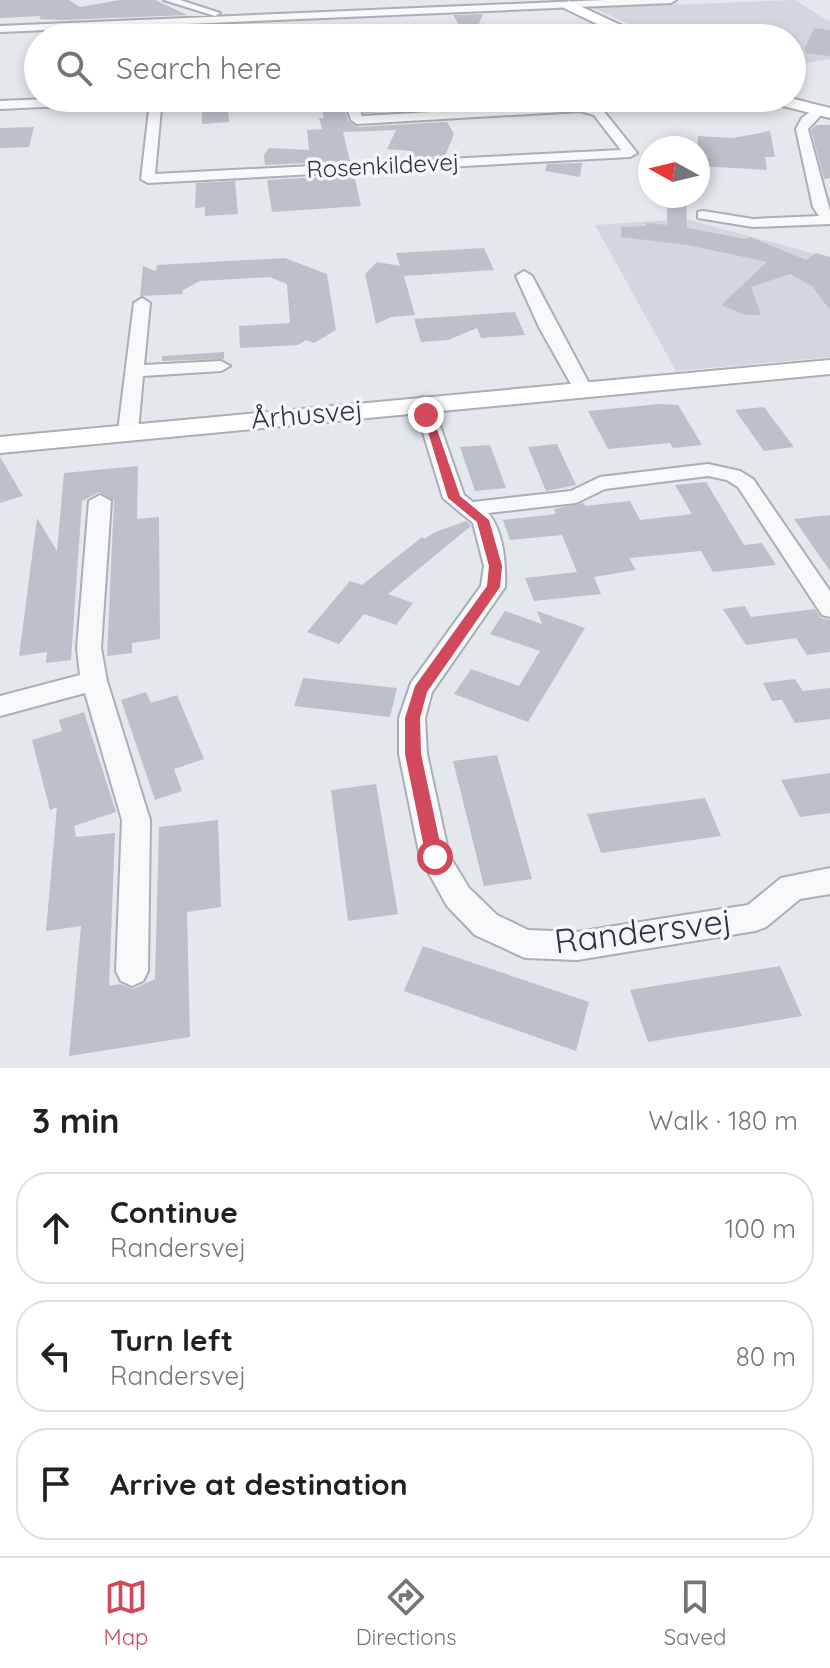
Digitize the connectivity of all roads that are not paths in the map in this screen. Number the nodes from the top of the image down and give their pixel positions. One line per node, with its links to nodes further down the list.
1 (169, 0): 4 (street)
2 (671, 0): 3 (street)
3 (564, 2): 4 (street); 6 (street)
4 (221, 20): 5 (street)
5 (182, 24)
6 (609, 24)
7 (0, 29): 8 (street)
8 (24, 30)
9 (24, 103): 10 (street)
10 (0, 105)
11 (155, 112): 14 (street, Rosenkildevej)
12 (354, 112): 16 (street, Rosenkildevej)
13 (477, 112): 16 (street, Rosenkildevej)
14 (598, 112)
15 (824, 112): 18 (street)
16 (454, 114)
17 (703, 215): 18 (street)
18 (830, 220)
19 (524, 276): 24 (street)
20 (142, 303): 23 (street)
21 (221, 366): 23 (street)
22 (830, 367): 24 (street, Århusvej)
23 (134, 371): 26 (street)
24 (583, 389): 25 (street, Århusvej)
25 (423, 403): 26 (street, Århusvej); 29 (street, Randersvej)
26 (128, 431): 27 (street, Århusvej)
27 (0, 445)
28 (100, 501): 31 (street)
29 (470, 509): 30 (street); 33 (street, Randersvej)
30 (830, 609)
31 (94, 681): 32 (street); 34 (street)
32 (0, 706)
33 (830, 881)
34 (132, 971)

